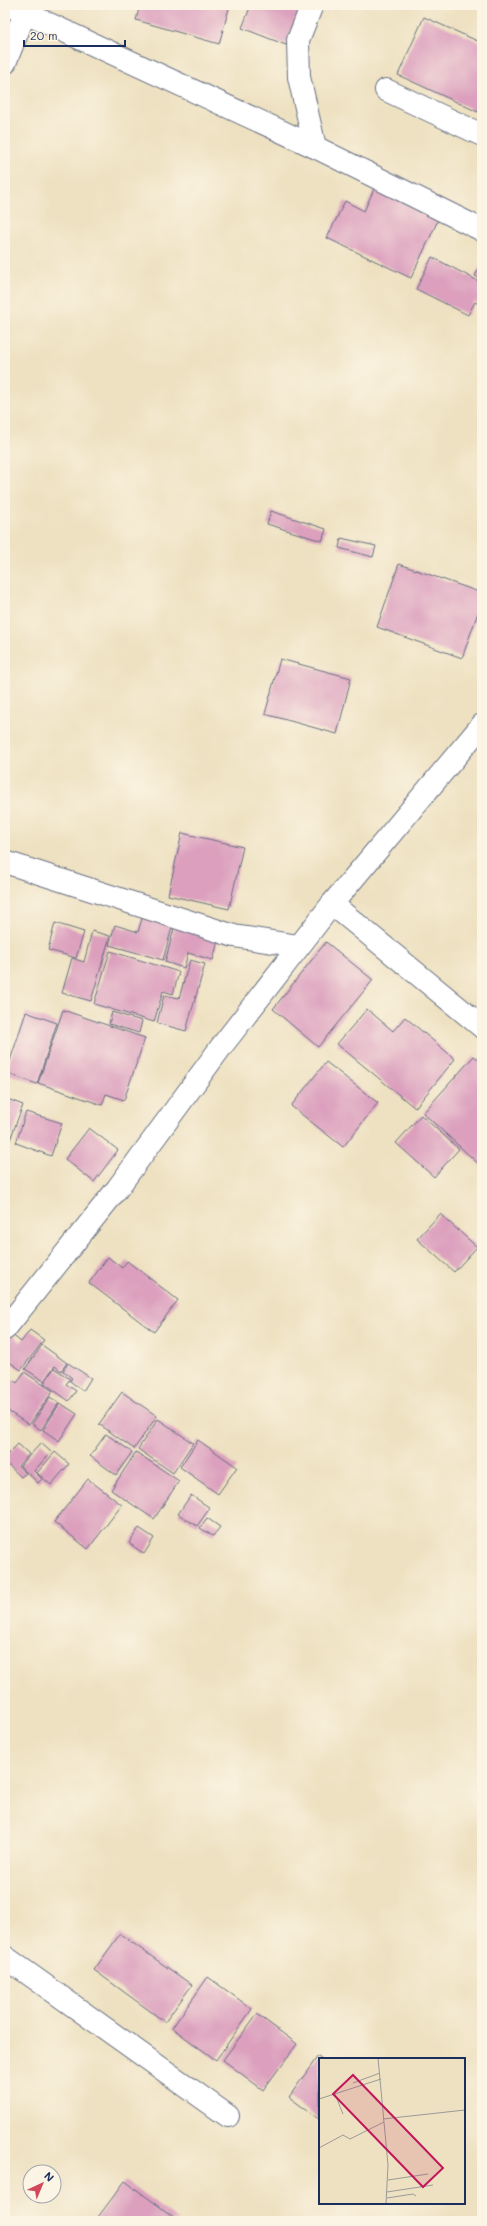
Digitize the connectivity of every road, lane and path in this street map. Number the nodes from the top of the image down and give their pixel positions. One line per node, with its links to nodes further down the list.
1 (312, 5): 6 (street)
2 (16, 9): 3 (street); 6 (street)
3 (5, 63)
4 (386, 90): 5 (street)
5 (482, 135)
6 (315, 147): 7 (street)
7 (482, 230)
8 (482, 725): 10 (street)
9 (5, 862): 11 (street)
10 (332, 904): 11 (street); 12 (street)
11 (299, 946): 13 (street)
12 (482, 1027)
13 (5, 1329)
14 (5, 1957): 15 (street)
15 (228, 2116)

